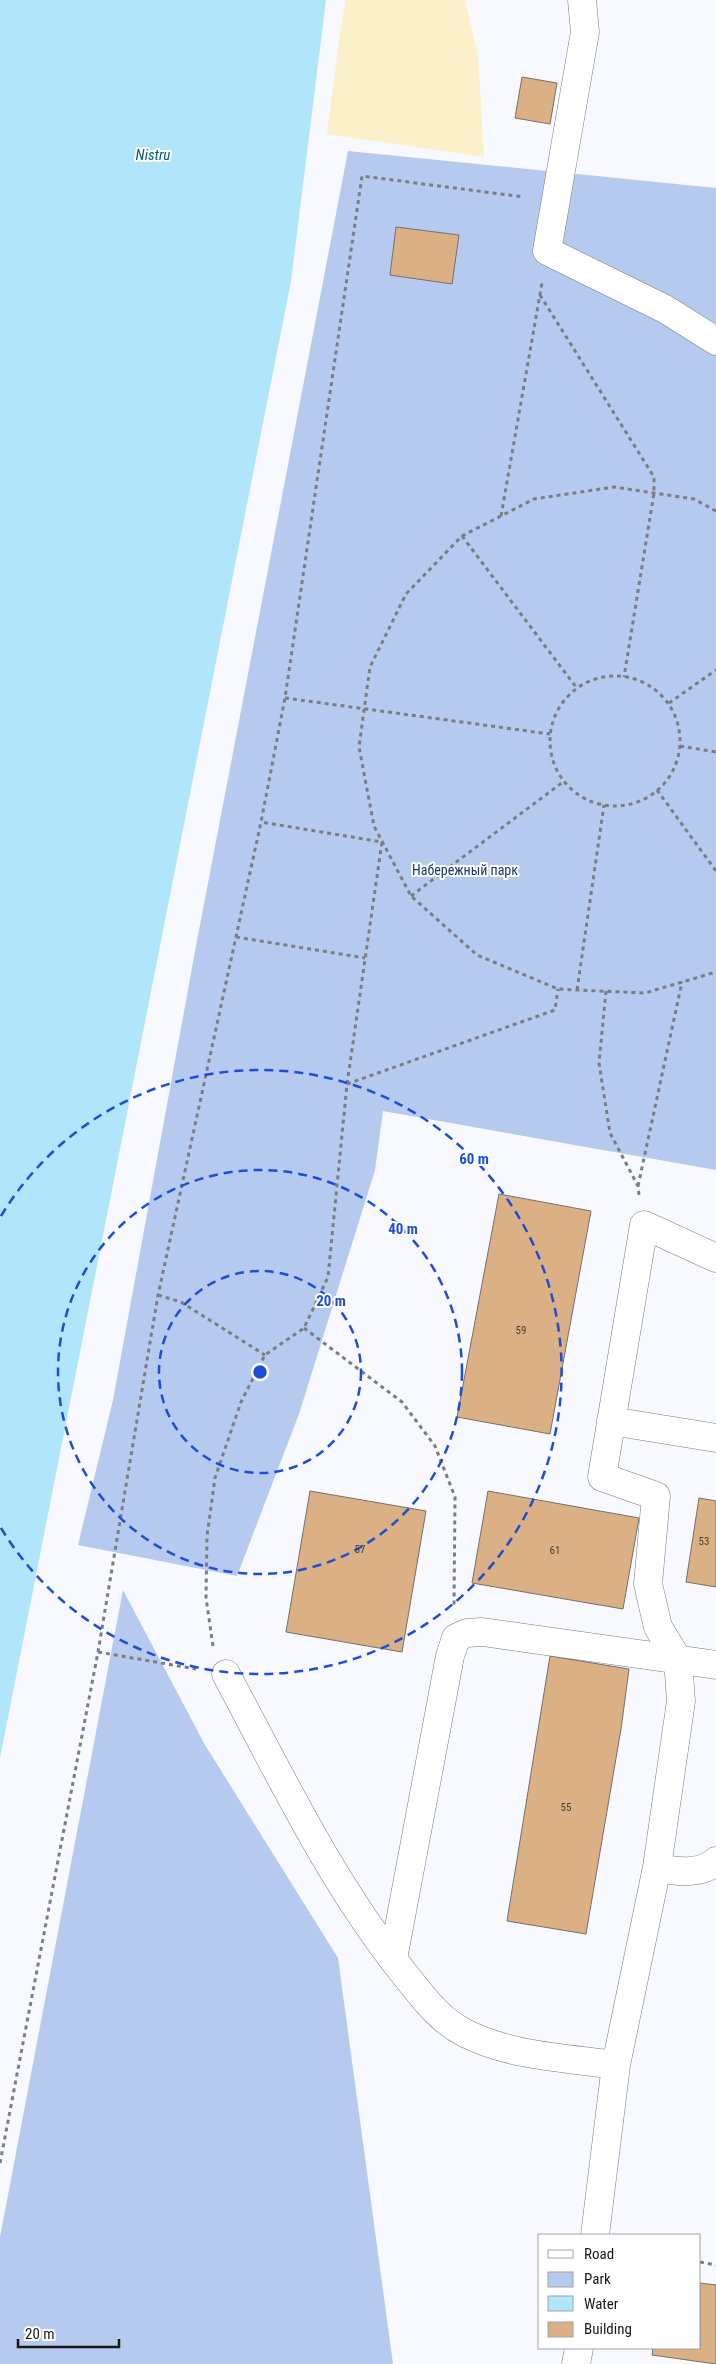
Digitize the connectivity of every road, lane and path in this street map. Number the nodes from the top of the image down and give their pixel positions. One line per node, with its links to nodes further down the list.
1 (582, 0): 2 (street)
2 (556, 201): 3 (street); 13 (path)
3 (547, 252): 4 (path); 5 (street)
4 (540, 294): 6 (path); 8 (path)
5 (716, 341)
6 (654, 493): 7 (path); 8 (path); 11 (path)
7 (716, 511)
8 (500, 516): 9 (path)
9 (462, 536): 12 (path); 15 (path)
10 (716, 670): 14 (path)
11 (624, 677): 12 (path); 14 (path)
12 (576, 687): 16 (path)
13 (286, 698): 15 (path); 22 (path)
14 (669, 703): 17 (path)
15 (364, 709): 16 (path); 23 (path)
16 (550, 734): 19 (path)
17 (680, 746): 18 (path); 20 (path)
18 (716, 752)
19 (563, 782): 21 (path); 25 (path)
20 (657, 790): 21 (path); 24 (path)
21 (604, 805): 31 (path)
22 (261, 822): 23 (path); 26 (path)
23 (382, 842): 25 (path); 27 (path)
24 (716, 871)
25 (411, 896): 30 (path)
26 (236, 937): 27 (path); 37 (path)
27 (365, 958): 33 (path)
28 (716, 972): 29 (path)
29 (682, 982): 32 (path); 34 (path)
30 (558, 989): 31 (path); 33 (path)
31 (578, 990): 32 (path)
32 (606, 991): 34 (path)
33 (347, 1084): 38 (path)
34 (638, 1186): 35 (path)
35 (644, 1225): 36 (street); 40 (street)
36 (716, 1258)
37 (158, 1295): 39 (path); 43 (path)
38 (304, 1328): 39 (path); 42 (path)
39 (265, 1355): 46 (path)
40 (611, 1422): 41 (street); 44 (street)
41 (716, 1438)
42 (456, 1638): 44 (street); 49 (street)
43 (98, 1652): 46 (path); 51 (path)
44 (678, 1660): 45 (street); 48 (street)
45 (716, 1665)
46 (226, 1674): 49 (street)
47 (716, 1861): 48 (street)
48 (657, 1867): 50 (street)
49 (392, 1960): 50 (street)
50 (616, 2065): 52 (street)
51 (0, 2163)
52 (595, 2234)
53 (701, 2262): 54 (path)
54 (716, 2265)
55 (578, 2349): 56 (street)
56 (576, 2364)

